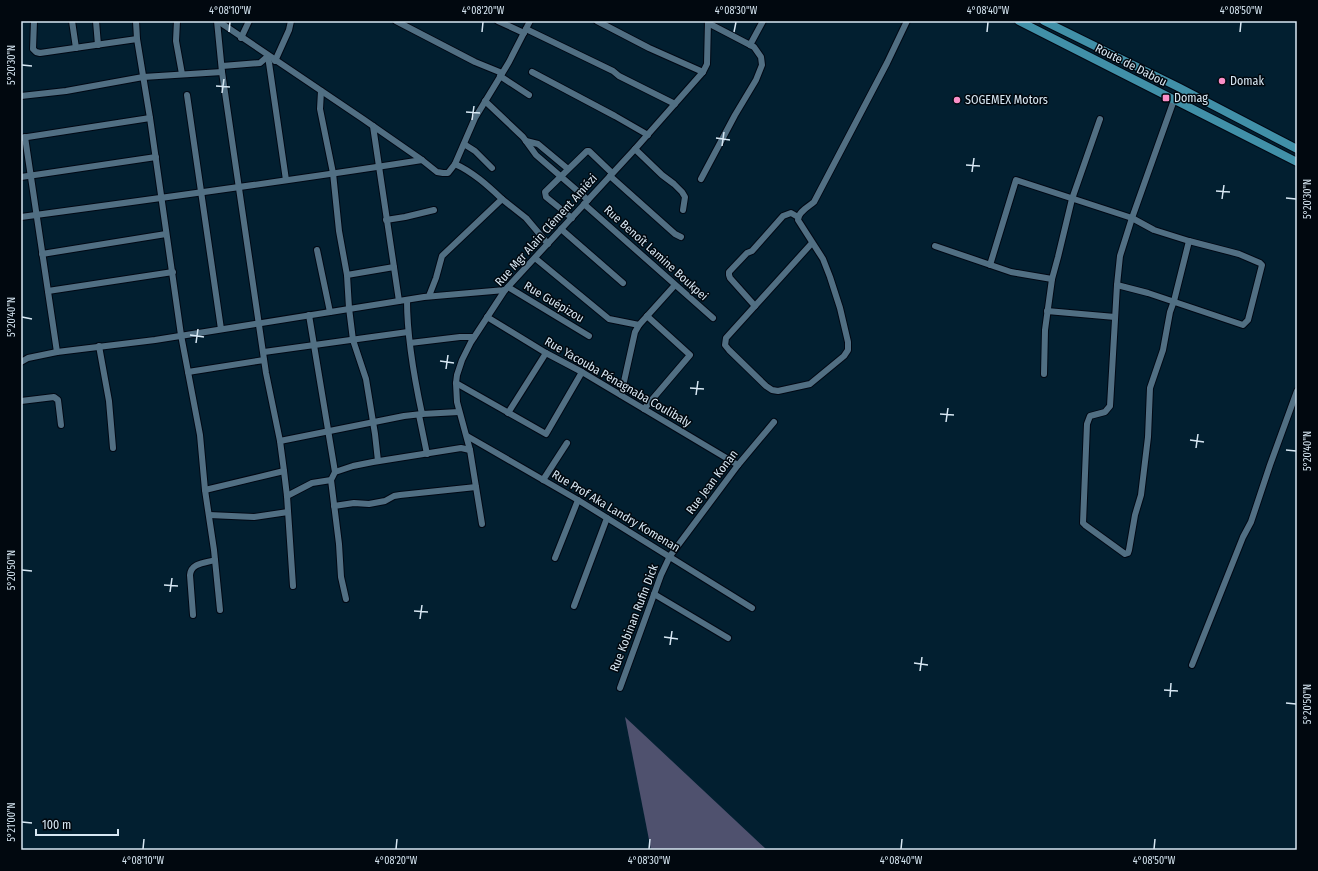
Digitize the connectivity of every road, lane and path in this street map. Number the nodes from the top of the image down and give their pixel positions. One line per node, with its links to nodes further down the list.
1 (34, 21): 23 (street)
2 (72, 21): 23 (street)
3 (96, 21): 21 (street)
4 (136, 21): 20 (street)
5 (177, 21): 29 (street)
6 (217, 21): 19 (street); 26 (street)
7 (249, 21): 19 (street)
8 (291, 21): 25 (street)
9 (396, 21): 30 (street)
10 (498, 21): 18 (street)
11 (530, 21): 18 (street)
12 (597, 21): 28 (street)
13 (763, 21): 22 (street)
14 (907, 21): 72 (street)
15 (1019, 21): 36 (main road, Route de Dabou)
16 (1044, 21): 47 (main road)
17 (708, 22): 22 (street); 28 (street, Rue Mgr Alain Clément Amiézi)
18 (525, 31): 30 (street); 38 (street)
19 (241, 38): 24 (street)
20 (137, 39): 21 (street); 31 (street)
21 (98, 45): 23 (street)
22 (750, 45): 60 (street)
23 (76, 48)
24 (268, 56): 25 (street); 26 (street); 61 (street)
25 (275, 60): 32 (street)
26 (222, 69): 29 (street); 62 (street)
27 (532, 72): 42 (street)
28 (703, 72): 38 (street, Rue Mgr Alain Clément Amiézi)
29 (182, 74): 31 (street)
30 (501, 74): 34 (street); 37 (street)
31 (143, 77): 35 (street); 39 (street)
32 (321, 91): 41 (street); 55 (street)
33 (186, 95): 63 (street)
34 (529, 95)
35 (21, 96)
36 (1174, 100): 50 (main road, Route de Dabou); 74 (street)
37 (485, 101): 44 (street, Rue Benoît Lamine Boukpei); 45 (street)
38 (675, 104): 42 (street, Rue Mgr Alain Clément Amiézi)
39 (150, 118): 43 (street); 48 (street)
40 (1100, 120): 66 (street)
41 (373, 126): 49 (street); 52 (street)
42 (648, 135): 46 (street, Rue Mgr Alain Clément Amiézi)
43 (23, 138): 57 (street)
44 (526, 141): 54 (street); 58 (street, Rue Benoît Lamine Boukpei)
45 (464, 144): 51 (street); 53 (street)
46 (635, 149): 56 (street, Rue Mgr Alain Clément Amiézi); 69 (street)
47 (1297, 150)
48 (156, 157): 57 (street); 64 (street)
49 (422, 160): 51 (street); 52 (street)
50 (1297, 162)
51 (455, 164): 65 (street)
52 (378, 167): 55 (street); 75 (street)
53 (492, 168)
54 (568, 169): 56 (street); 58 (street)
55 (333, 173): 61 (street); 89 (street)
56 (611, 174): 67 (street, Rue Mgr Alain Clément Amiézi); 78 (street)
57 (32, 175): 59 (street); 70 (street)
58 (561, 176): 67 (street, Rue Benoît Lamine Boukpei); 73 (street)
59 (21, 177)
60 (701, 179)
61 (286, 180): 62 (street)
62 (240, 188): 63 (street); 109 (street)
63 (201, 193): 64 (street); 111 (street)
64 (162, 197): 70 (street); 77 (street)
65 (502, 199): 81 (street); 96 (street)
66 (1072, 199): 74 (street); 86 (street); 90 (street)
67 (586, 202): 73 (street, Rue Mgr Alain Clément Amiézi); 92 (street, Rue Benoît Lamine Boukpei)
68 (434, 210): 75 (street)
69 (683, 210)
70 (37, 214): 71 (street); 84 (street)
71 (21, 217)
72 (798, 217): 80 (street); 100 (street)
73 (572, 218): 76 (street, Rue Mgr Alain Clément Amiézi)
74 (1132, 218): 79 (street); 93 (street)
75 (386, 220): 87 (street)
76 (561, 229): 81 (street, Rue Mgr Alain Clément Amiézi); 91 (street)
77 (166, 234): 84 (street); 88 (street)
78 (681, 237)
79 (1188, 242): 99 (street); 99 (street)
80 (812, 243): 100 (street); 100 (street)
81 (548, 244): 85 (street, Rue Mgr Alain Clément Amiézi)
82 (935, 246): 86 (street)
83 (316, 250): 103 (street)
84 (42, 254): 95 (street)
85 (535, 258): 94 (street, Rue Mgr Alain Clément Amiézi); 110 (street)
86 (990, 265): 90 (street)
87 (394, 267): 89 (street); 98 (street)
88 (173, 272): 95 (street); 113 (street)
89 (346, 275): 101 (street)
90 (1052, 278): 102 (street)
91 (623, 283)
92 (675, 285): 105 (street); 108 (street, Rue Benoît Lamine Boukpei)
93 (1117, 285): 99 (street); 107 (street)
94 (506, 288): 96 (street); 106 (street, Rue Mgr Alain Clément Amiézi); 114 (street, Rue Guépizou)
95 (48, 291): 120 (street)
96 (429, 296): 97 (street)
97 (407, 300): 98 (street); 112 (street)
98 (399, 301): 101 (street)
99 (1174, 301): 107 (street)
100 (755, 306)
101 (349, 308): 103 (street); 116 (street)
102 (1048, 311): 107 (street); 127 (street)
103 (330, 312): 104 (street)
104 (309, 315): 109 (street); 118 (street)
105 (647, 316): 110 (street); 132 (street)
106 (487, 317): 115 (street, Rue Mgr Alain Clément Amiézi); 122 (street, Rue Yacouba Pénagnaba Coulibaly)
107 (1115, 317)
108 (712, 318)
109 (259, 323): 111 (street); 121 (street)
110 (639, 325): 130 (street)
111 (221, 329): 113 (street)
112 (408, 332): 116 (street); 117 (street)
113 (181, 335): 119 (street); 125 (street)
114 (590, 336)
115 (474, 337): 117 (street); 128 (street, Rue Mgr Alain Clément Amiézi)
116 (353, 340): 118 (street); 136 (street)
117 (410, 344): 135 (street)
118 (314, 345): 121 (street); 139 (street)
119 (99, 346): 120 (street); 143 (street)
120 (58, 352): 124 (street)
121 (264, 352): 123 (street)
122 (546, 354): 126 (street, Rue Yacouba Pénagnaba Coulibaly); 134 (street)
123 (264, 360): 125 (street); 141 (street)
124 (21, 362)
125 (188, 372): 153 (street)
126 (582, 372): 130 (street, Rue Yacouba Pénagnaba Coulibaly); 134 (street)
127 (1044, 374)
128 (456, 383): 133 (street, Rue Mgr Alain Clément Amiézi); 134 (street)
129 (1297, 391): 172 (street)
130 (621, 395): 132 (street, Rue Yacouba Pénagnaba Coulibaly)
131 (21, 401): 138 (street)
132 (644, 409): 147 (street, Rue Yacouba Pénagnaba Coulibaly)
133 (459, 412): 135 (street); 140 (street, Rue Mgr Alain Clément Amiézi)
134 (508, 413)
135 (420, 414): 136 (street); 145 (street)
136 (373, 422): 139 (street); 146 (street)
137 (774, 422): 147 (street, Rue Jean Konan)
138 (61, 425)
139 (327, 432): 141 (street); 149 (street)
140 (467, 436): 144 (street, Rue Mgr Alain Clément Amiézi); 151 (street, Rue Prof Aka Landry Komenan)
141 (280, 441): 148 (street)
142 (568, 443): 151 (street)
143 (112, 448)
144 (470, 450): 145 (street); 152 (street, Rue Mgr Alain Clément Amiézi)
145 (427, 454): 146 (street)
146 (378, 461): 149 (street)
147 (738, 465): 161 (street, Rue Jean Konan)
148 (284, 471): 153 (street); 154 (street)
149 (335, 472): 150 (street)
150 (331, 480): 154 (street); 156 (street)
151 (543, 480): 155 (street, Rue Prof Aka Landry Komenan)
152 (476, 487): 156 (street); 160 (street, Rue Mgr Alain Clément Amiézi)
153 (205, 490): 158 (street)
154 (287, 496): 157 (street)
155 (578, 500): 159 (street, Rue Prof Aka Landry Komenan); 162 (street)
156 (334, 506): 166 (street)
157 (288, 512): 158 (street); 164 (street)
158 (209, 515): 163 (street)
159 (607, 518): 161 (street, Rue Prof Aka Landry Komenan); 167 (street)
160 (482, 524)
161 (670, 556): 165 (street, Rue Kobinan Rufin Dick); 168 (street, Rue Prof Aka Landry Komenan)
162 (555, 558)
163 (215, 560): 169 (street); 170 (street)
164 (293, 586)
165 (654, 594): 171 (street); 173 (street, Rue Kobinan Rufin Dick)
166 (346, 599)
167 (574, 606)
168 (752, 608)
169 (220, 610)
170 (193, 615)
171 (728, 638)
172 (1192, 665)
173 (620, 688)

